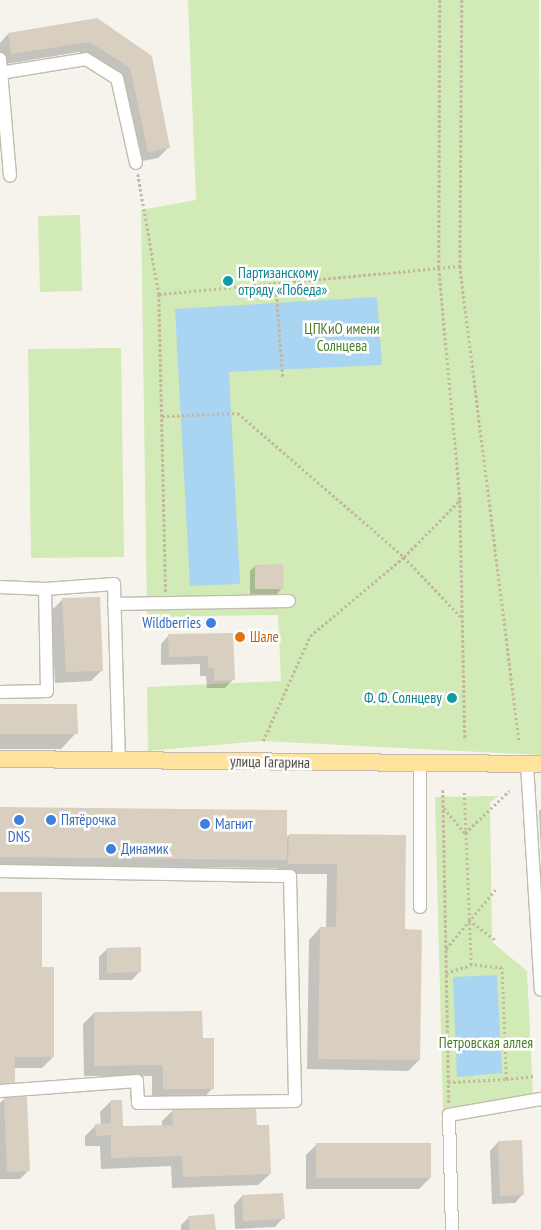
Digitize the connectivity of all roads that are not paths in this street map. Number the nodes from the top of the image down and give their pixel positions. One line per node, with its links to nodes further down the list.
1 (0, 58): 2 (street)
2 (1, 73): 3 (street); 4 (street)
3 (136, 163)
4 (10, 176)
5 (0, 587): 6 (street)
6 (45, 589): 8 (street); 9 (street)
7 (289, 601): 8 (street)
8 (114, 604): 11 (street)
9 (0, 692)
10 (0, 759): 11 (main road, улица Гагарина)
11 (119, 760): 12 (main road, улица Гагарина)
12 (420, 764): 13 (main road, улица Гагарина); 15 (street)
13 (534, 764): 16 (street)
14 (0, 871): 17 (street)
15 (420, 907)
16 (541, 990)
17 (0, 1091)
18 (541, 1099): 19 (street)
19 (452, 1230)

